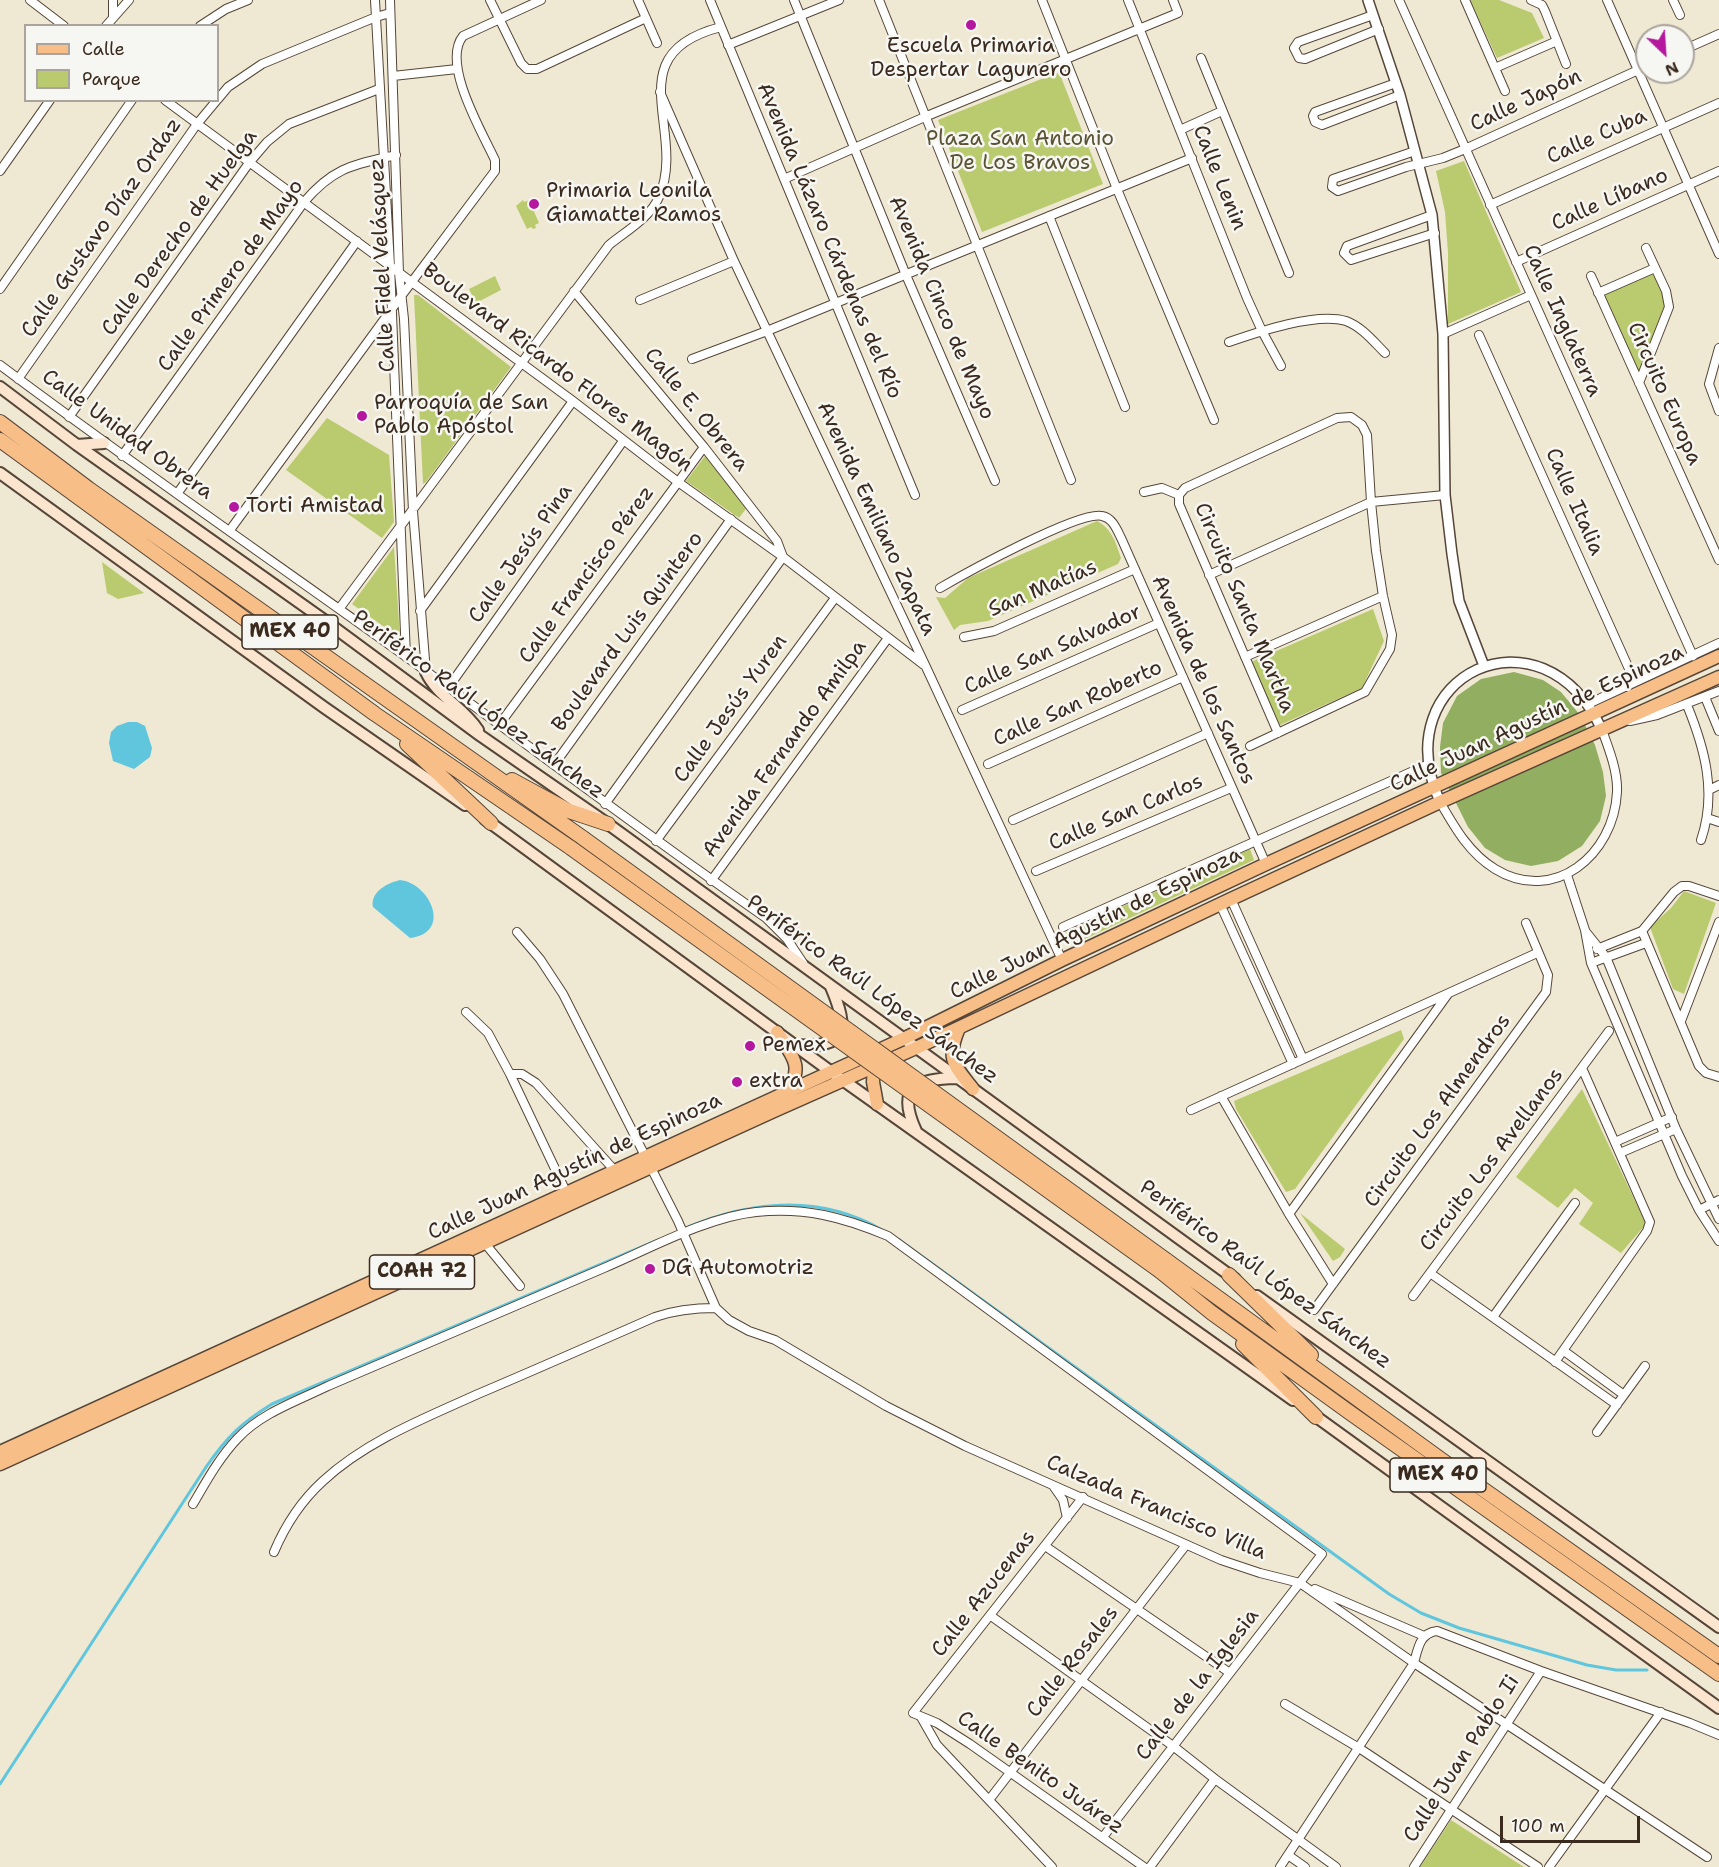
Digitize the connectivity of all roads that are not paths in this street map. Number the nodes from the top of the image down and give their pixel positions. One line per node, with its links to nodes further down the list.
1 (30, 0): 31 (street)
2 (113, 0): 27 (street)
3 (129, 0): 27 (street)
4 (248, 0): 33 (street)
5 (375, 0): 28 (street, Calle Fidel Velásquez)
6 (390, 0): 23 (street, Calle Fidel Velásquez)
7 (490, 0): 30 (street)
8 (541, 0): 30 (street)
9 (638, 0): 29 (street)
10 (710, 0): 34 (street, Avenida Lázaro Cárdenas del Río)
11 (794, 0): 24 (street, Avenida Cinco de Mayo)
12 (839, 0): 24 (street)
13 (879, 0): 63 (street)
14 (1042, 0): 43 (street)
15 (1128, 0): 35 (street, Calle Lenin)
16 (1173, 0): 35 (street)
17 (1368, 0): 25 (street)
18 (1399, 0): 68 (street, Calle Inglaterra)
19 (1465, 0): 46 (street)
20 (1531, 0): 38 (street)
21 (1607, 0): 45 (street)
22 (1673, 0): 26 (street)
23 (390, 13): 28 (street, Calle Gustavo Díaz Ordaz); 49 (street, Calle Fidel Velásquez)
24 (801, 15): 40 (street); 67 (street, Avenida Cinco de Mayo)
25 (1373, 15): 36 (street); 36 (street)
26 (1680, 15)
27 (113, 16): 32 (street)
28 (376, 17): 52 (street, Calle Fidel Velásquez); 56 (street, Calle Gustavo Díaz Ordaz)
29 (646, 18): 30 (street); 39 (street)
30 (499, 19): 47 (street)
31 (61, 24)
32 (107, 24)
33 (203, 24)
34 (721, 27): 40 (street, Avenida Lázaro Cárdenas del Río); 54 (street)
35 (1140, 28): 43 (street); 66 (street, Calle Lenin)
36 (1379, 29): 50 (street)
37 (1719, 34): 41 (street)
38 (1557, 41): 44 (street); 46 (street)
39 (657, 43)
40 (728, 45): 77 (street, Avenida Lázaro Cárdenas del Río)
41 (1695, 45)
42 (1201, 58): 62 (street)
43 (1065, 59): 63 (street); 79 (street)
44 (1566, 64)
45 (1635, 65)
46 (1495, 68): 53 (street)
47 (457, 69): 49 (street); 97 (street)
48 (1635, 71): 68 (street, Calle Japón)
49 (393, 76): 70 (street, Calle Fidel Velásquez)
50 (1396, 83): 55 (street); 55 (street)
51 (1643, 84): 65 (street)
52 (379, 88): 71 (street, Calle Fidel Velásquez); 73 (street, Calle Derecho de Huelga)
53 (1505, 91)
54 (660, 92): 89 (street, Avenida Emiliano Zapata); 99 (street)
55 (1400, 95): 69 (street)
56 (219, 98)
57 (49, 102): 75 (street)
58 (131, 102): 98 (street)
59 (168, 102): 64 (street, Boulevard Ricardo Flores Magón)
60 (215, 102): 64 (street, Calle Gustavo Díaz Ordaz)
61 (1719, 103): 65 (street, Calle Cuba)
62 (1222, 111): 66 (street); 94 (street)
63 (927, 116): 67 (street); 86 (street)
64 (197, 124): 73 (street, Boulevard Ricardo Flores Magón); 117 (street, Calle Gustavo Díaz Ordaz)
65 (1663, 127): 78 (street); 81 (street, Calle Cuba)
66 (1180, 130): 72 (street, Calle Lenin)
67 (855, 147): 77 (street); 95 (street, Avenida Cinco de Mayo)
68 (1465, 149): 74 (street, Calle Japón); 81 (street, Calle Inglaterra)
69 (1415, 151): 74 (street); 74 (street, Calle Japón)
70 (396, 155): 71 (street, Calle Primero de Mayo); 93 (street, Calle Fidel Velásquez)
71 (382, 158): 80 (street, Calle Primero de Mayo); 91 (street, Calle Fidel Velásquez)
72 (1192, 158): 79 (street); 107 (street, Calle Lenin)
73 (249, 163): 80 (street, Boulevard Ricardo Flores Magón); 123 (street, Calle Derecho de Huelga)
74 (1419, 165): 82 (street)
75 (0, 171)
76 (1719, 171): 78 (street, Calle Líbano)
77 (784, 178): 104 (street, Avenida Lázaro Cárdenas del Río)
78 (1689, 185): 88 (street); 90 (street, Calle Líbano)
79 (1117, 189): 83 (street); 124 (street)
80 (304, 202): 85 (street, Boulevard Ricardo Flores Magón); 131 (street, Calle Primero de Mayo)
81 (1490, 205): 90 (street, Calle Inglaterra)
82 (1432, 215): 84 (street); 84 (street)
83 (1049, 216): 86 (street); 121 (street)
84 (1435, 233): 108 (street)
85 (357, 241): 91 (street, Boulevard Ricardo Flores Magón); 137 (street)
86 (977, 246): 95 (street); 133 (street)
87 (1646, 248): 92 (street)
88 (1719, 254)
89 (734, 261): 103 (street); 106 (street, Avenida Emiliano Zapata)
90 (1516, 262): 102 (street, Calle Inglaterra)
91 (390, 265): 93 (street, Boulevard Ricardo Flores Magón); 105 (street, Calle Fidel Velásquez)
92 (1655, 268): 100 (street); 118 (street)
93 (399, 273): 97 (street, Boulevard Ricardo Flores Magón); 101 (street, Calle Fidel Velásquez)
94 (1289, 273)
95 (906, 275): 104 (street); 135 (street, Avenida Cinco de Mayo)
96 (1591, 276): 100 (street, Circuito Europa)
97 (412, 282): 101 (street); 114 (street, Boulevard Ricardo Flores Magón)
98 (0, 289)
99 (574, 291): 114 (street); 130 (street, Calle E. Obrera)
100 (1598, 293): 118 (street, Circuito Europa)
101 (402, 295): 105 (street); 142 (street, Calle Fidel Velásquez)
102 (1531, 295): 108 (street); 159 (street, Calle Inglaterra)
103 (640, 300)
104 (836, 303): 106 (street); 138 (street, Avenida Lázaro Cárdenas del Río)
105 (392, 309): 144 (street, Calle Fidel Velásquez); 145 (street)
106 (766, 331): 113 (street); 164 (street, Avenida Emiliano Zapata)
107 (1262, 331): 110 (street); 112 (street); 116 (street, Calle Lenin)
108 (1443, 334): 140 (street)
109 (1479, 335): 168 (street, Calle Italia)
110 (1228, 342)
111 (1719, 348): 122 (street)
112 (1385, 353)
113 (692, 359)
114 (519, 363): 120 (street, Boulevard Ricardo Flores Magón); 142 (street)
115 (0, 365): 117 (street, Calle Unidad Obrera)
116 (1281, 366)
117 (18, 379): 123 (street, Calle Unidad Obrera)
118 (1639, 383): 147 (street, Circuito Europa)
119 (0, 387): 129 (main road, Periférico Raúl López Sánchez)
120 (573, 401): 127 (street, Boulevard Ricardo Flores Magón); 154 (street)
121 (1125, 407)
122 (1719, 411)
123 (69, 417): 128 (street, Calle Unidad Obrera)
124 (1214, 420)
125 (0, 422): 182 (highway, MEX 40)
126 (0, 440): 175 (highway, MEX 40)
127 (623, 441): 134 (street, Boulevard Ricardo Flores Magón); 169 (street, Calle Jesús Pina)
128 (105, 443): 129 (main road); 131 (street, Calle Unidad Obrera)
129 (77, 445): 181 (main road, Periférico Raúl López Sánchez)
130 (704, 447): 134 (street, Calle Francisco Pérez); 146 (street, Calle E. Obrera)
131 (122, 456): 137 (street, Calle Unidad Obrera)
132 (0, 472): 196 (main road)
133 (1071, 480)
134 (678, 482): 143 (street, Boulevard Ricardo Flores Magón); 176 (street, Calle Francisco Pérez)
135 (995, 482)
136 (1144, 492): 139 (street, Circuito Santa Martha)
137 (177, 494): 145 (street, Calle Unidad Obrera)
138 (915, 495)
139 (1179, 495): 141 (street, Circuito Santa Martha); 149 (street, Circuito Santa Martha)
140 (1445, 495): 141 (street); 163 (street)
141 (1371, 502): 149 (street); 151 (street, Circuito Santa Martha)
142 (412, 511): 144 (street); 154 (street, Calle Fidel Velásquez)
143 (730, 519): 146 (street, Boulevard Ricardo Flores Magón); 186 (street, Boulevard Luis Quintero)
144 (401, 527): 153 (street); 161 (street, Calle Fidel Velásquez)
145 (230, 530): 153 (street, Calle Unidad Obrera)
146 (783, 556): 152 (street, Boulevard Ricardo Flores Magón); 192 (street)
147 (1719, 560)
148 (1135, 569): 150 (street, Avenida de los Santos); 155 (street, Avenida de los Santos); 156 (street, San Matías)
149 (1209, 575): 162 (street, Circuito Santa Martha)
150 (940, 588)
151 (1383, 596): 162 (street); 180 (street, Circuito Santa Martha)
152 (835, 598): 157 (street, Boulevard Ricardo Flores Magón); 199 (street, Calle Jesús Yuren)
153 (339, 609): 161 (street, Calle Unidad Obrera)
154 (420, 611): 165 (street, Calle Fidel Velásquez)
155 (1159, 623): 167 (street, Avenida de los Santos); 174 (street, Calle San Salvador)
156 (964, 637)
157 (888, 638): 164 (street, Boulevard Ricardo Flores Magón); 204 (street, Avenida Fernando Amilpa)
158 (1719, 643): 159 (street)
159 (1693, 656): 168 (street)
160 (1719, 656): 173 (main road, Calle Juan Agustín de Espinoza)
161 (406, 657): 165 (street, Calle Unidad Obrera)
162 (1245, 657): 180 (street, Circuito Santa Martha)
163 (1484, 666): 173 (street); 185 (street)
164 (926, 667): 218 (street, Avenida Emiliano Zapata)
165 (426, 672): 169 (street, Calle Unidad Obrera); 181 (main road)
166 (1719, 676): 177 (main road, Calle Juan Agustín de Espinoza)
167 (1183, 677): 179 (street, Avenida de los Santos); 184 (street, Calle San Roberto)
168 (1631, 684): 173 (street)
169 (448, 688): 176 (street, Calle Unidad Obrera)
170 (1719, 691): 171 (street)
171 (1705, 697): 172 (street); 178 (street)
172 (1687, 705): 177 (street); 190 (street)
173 (1591, 709): 177 (street); 189 (main road, Calle Juan Agustín de Espinoza)
174 (962, 710)
175 (375, 714): 196 (highway); 269 (highway, MEX 40, bridge)
176 (499, 725): 186 (street, Calle Unidad Obrera)
177 (1606, 728): 191 (main road, Calle Juan Agustín de Espinoza); 203 (street)
178 (1719, 731)
179 (1208, 733): 188 (street, Avenida de los Santos); 194 (street)
180 (1278, 733): 183 (street)
181 (481, 736): 197 (main road, Periférico Raúl López Sánchez)
182 (447, 744): 197 (highway); 269 (highway, MEX 40, bridge)
183 (1250, 746)
184 (988, 764)
185 (1429, 764): 189 (street); 200 (street)
186 (554, 765): 192 (street, Calle Unidad Obrera)
187 (1719, 785): 190 (street)
188 (1231, 788): 200 (street, Avenida de los Santos); 202 (street, Calle San Carlos)
189 (1434, 788): 191 (street); 201 (main road, Calle Juan Agustín de Espinoza)
190 (1709, 790): 193 (street)
191 (1440, 802): 203 (street); 206 (main road, Calle Juan Agustín de Espinoza)
192 (605, 804): 199 (street, Calle Unidad Obrera)
193 (1707, 818): 195 (street); 198 (street)
194 (1013, 820)
195 (1719, 822)
196 (491, 823): 231 (main road)
197 (608, 824): 221 (main road, Periférico Raúl López Sánchez)
198 (1701, 840)
199 (656, 841): 204 (street, Calle Unidad Obrera)
200 (1255, 841): 201 (street, Avenida de los Santos); 209 (street)
201 (1266, 864): 218 (main road, Calle Juan Agustín de Espinoza)
202 (1036, 871)
203 (1567, 875): 210 (street)
204 (711, 880): 221 (street, Calle Unidad Obrera)
205 (1719, 896): 211 (street)
206 (1225, 901): 220 (main road, Calle Juan Agustín de Espinoza); 226 (street); 228 (street)
207 (1719, 922): 227 (street)
208 (1526, 923): 215 (street, Circuito Los Almendros)
209 (1063, 927)
210 (1585, 930): 214 (street); 216 (street)
211 (1642, 931): 213 (street); 214 (street)
212 (517, 932): 256 (street, Calzada Francisco Villa)
213 (1646, 943): 217 (street); 227 (street)
214 (1600, 948): 216 (street); 217 (street)
215 (1538, 953): 224 (street); 272 (street, Circuito Los Almendros)
216 (1588, 953): 219 (street)
217 (1606, 957): 219 (street); 249 (street)
218 (1062, 960): 220 (main road); 222 (main road); 232 (main road, Calle Juan Agustín de Espinoza)
219 (1591, 963): 250 (street)
220 (1092, 964): 222 (main road, Calle Juan Agustín de Espinoza)
221 (806, 967): 223 (main road, Periférico Raúl López Sánchez)
222 (1050, 985): 229 (main road, Calle Juan Agustín de Espinoza)
223 (831, 986): 232 (main road, Periférico Raúl López Sánchez); 233 (main road)
224 (1449, 993): 235 (street); 263 (street)
225 (466, 1012): 240 (street)
226 (1285, 1020): 228 (street); 235 (street)
227 (1681, 1021): 241 (street)
228 (1276, 1025): 236 (street)
229 (959, 1028): 234 (main road, Calle Juan Agustín de Espinoza); 244 (main road)
230 (1609, 1031): 238 (street, Circuito Los Avellanos)
231 (777, 1032): 233 (main road); 245 (main road)
232 (903, 1039): 234 (main road, Periférico Raúl López Sánchez); 239 (main road, Calle Juan Agustín de Espinoza / COAH 72)
233 (795, 1045): 239 (main road)
234 (916, 1048): 237 (main road, Calle Juan Agustín de Espinoza / COAH 72); 242 (main road, Periférico Raúl López Sánchez)
235 (1303, 1059): 236 (street)
236 (1293, 1064): 246 (street)
237 (874, 1068): 243 (main road, Calle Juan Agustín de Espinoza / COAH 72); 247 (main road)
238 (1582, 1068): 254 (street, Circuito Los Avellanos); 270 (street, Circuito Los Avellanos)
239 (830, 1071): 243 (main road); 245 (main road, Calle Juan Agustín de Espinoza / COAH 72)
240 (510, 1074): 257 (street); 258 (street)
241 (1719, 1077)
242 (957, 1078): 244 (main road, Periférico Raúl López Sánchez); 252 (main road)
243 (844, 1081): 247 (main road); 256 (main road, Calle Juan Agustín de Espinoza / COAH 72)
244 (973, 1089): 271 (main road, Periférico Raúl López Sánchez)
245 (786, 1091): 256 (main road, Calle Juan Agustín de Espinoza / COAH 72)
246 (1221, 1096): 248 (street); 263 (street)
247 (877, 1104): 252 (main road)
248 (1191, 1110)
249 (1672, 1118): 250 (street); 251 (street)
250 (1659, 1123): 253 (street); 254 (street)
251 (1676, 1129): 253 (street); 261 (street)
252 (916, 1132): 285 (main road)
253 (1664, 1134): 255 (street); 262 (street)
254 (1615, 1142): 255 (street, Circuito Los Avellanos)
255 (1620, 1153): 279 (street, Circuito Los Avellanos)
256 (647, 1162): 257 (main road, Calle Juan Agustín de Espinoza / COAH 72); 266 (street, Calzada Francisco Villa)
257 (619, 1175): 258 (main road, Calle Juan Agustín de Espinoza / COAH 72)
258 (569, 1198): 267 (main road, Calle Juan Agustín de Espinoza / COAH 72)
259 (1719, 1200): 261 (street)
260 (1575, 1203): 278 (street)
261 (1711, 1204): 262 (street); 264 (street)
262 (1699, 1210): 265 (street)
263 (1288, 1214): 272 (street)
264 (1718, 1217): 265 (street)
265 (1706, 1222): 268 (street)
266 (684, 1233): 275 (street, Calzada Francisco Villa); 291 (street); 296 (street, Calle de la Iglesia)
267 (481, 1238): 273 (street); 287 (main road, Calle Juan Agustín de Espinoza / COAH 72); 288 (main road, Calle Juan Agustín de Espinoza / COAH 72)
268 (1719, 1241)
269 (1163, 1265): 277 (highway, MEX 40); 282 (highway, MEX 40)
270 (1431, 1273): 274 (street, Circuito Los Avellanos); 278 (street, Circuito Los Avellanos)
271 (1229, 1275): 282 (highway); 299 (main road, Periférico Raúl López Sánchez)
272 (1333, 1284): 276 (street, Circuito Los Almendros)
273 (520, 1286)
274 (1413, 1296)
275 (716, 1308): 289 (street, Calzada Francisco Villa); 295 (street)
276 (1314, 1310)
277 (1212, 1313): 285 (highway); 305 (highway, MEX 40)
278 (1492, 1317): 280 (street, Circuito Los Avellanos)
279 (1564, 1351): 280 (street, Circuito Los Avellanos); 283 (street)
280 (1556, 1362): 284 (street, Circuito Los Avellanos)
281 (1646, 1366): 283 (street)
282 (1349, 1392): 301 (highway, MEX 40)
283 (1624, 1395): 284 (street)
284 (1617, 1405): 286 (street)
285 (1316, 1417): 308 (main road)
286 (1597, 1432)
287 (0, 1452)
288 (0, 1464)
289 (1052, 1484): 290 (street, Calzada Francisco Villa); 292 (street)
290 (1083, 1497): 292 (street, Calle Azucenas); 293 (street, Calzada Francisco Villa)
291 (193, 1504)
292 (1067, 1518): 294 (street, Calle Azucenas)
293 (1186, 1545): 296 (street, Calzada Francisco Villa); 297 (street, Calle Rosales)
294 (1045, 1546): 297 (street); 298 (street, Calle Azucenas)
295 (274, 1552)
296 (1300, 1583): 300 (street); 302 (street, Calzada Francisco Villa); 304 (street, Calle de la Iglesia)
297 (1136, 1609): 304 (street); 306 (street, Calle Rosales)
298 (991, 1616): 306 (street); 310 (street, Calle Azucenas)
299 (1719, 1627)
300 (1424, 1636): 302 (street); 303 (street)
301 (1719, 1656)
302 (1414, 1663): 311 (street, Calzada Francisco Villa); 314 (street)
303 (1541, 1671): 309 (street); 311 (street, Calle Juan Pablo Ii)
304 (1230, 1673): 313 (street, Calle de la Iglesia)
305 (1719, 1674)
306 (1082, 1680): 313 (street); 315 (street, Calle Rosales)
307 (1285, 1704): 314 (street)
308 (1719, 1708)
309 (1661, 1712): 312 (street); 317 (street)
310 (917, 1715): 315 (street, Calle Benito Juárez); 318 (street)
311 (1507, 1725): 317 (street, Calzada Francisco Villa); 319 (street, Calle Juan Pablo Ii)
312 (1719, 1735)
313 (1173, 1746): 316 (street); 320 (street, Calle de la Iglesia)
314 (1359, 1748): 319 (street); 321 (street)
315 (1011, 1772): 318 (street, Calle Rosales); 320 (street, Calle Benito Juárez)
316 (1215, 1779): 321 (street); 326 (street)
317 (1605, 1789): 323 (street, Calzada Francisco Villa); 332 (street)
318 (989, 1800): 324 (street)
319 (1450, 1809): 330 (street, Calle Juan Pablo Ii); 331 (street)
320 (1103, 1838): 325 (street, Calle Benito Juárez)
321 (1299, 1839): 322 (street); 329 (street)
322 (1288, 1854): 327 (street); 328 (street)
323 (1707, 1857)
324 (1052, 1867)
325 (1144, 1867)
326 (1150, 1867)
327 (1280, 1867)
328 (1305, 1867)
329 (1336, 1867)
330 (1414, 1867)
331 (1538, 1867)
332 (1549, 1867)

